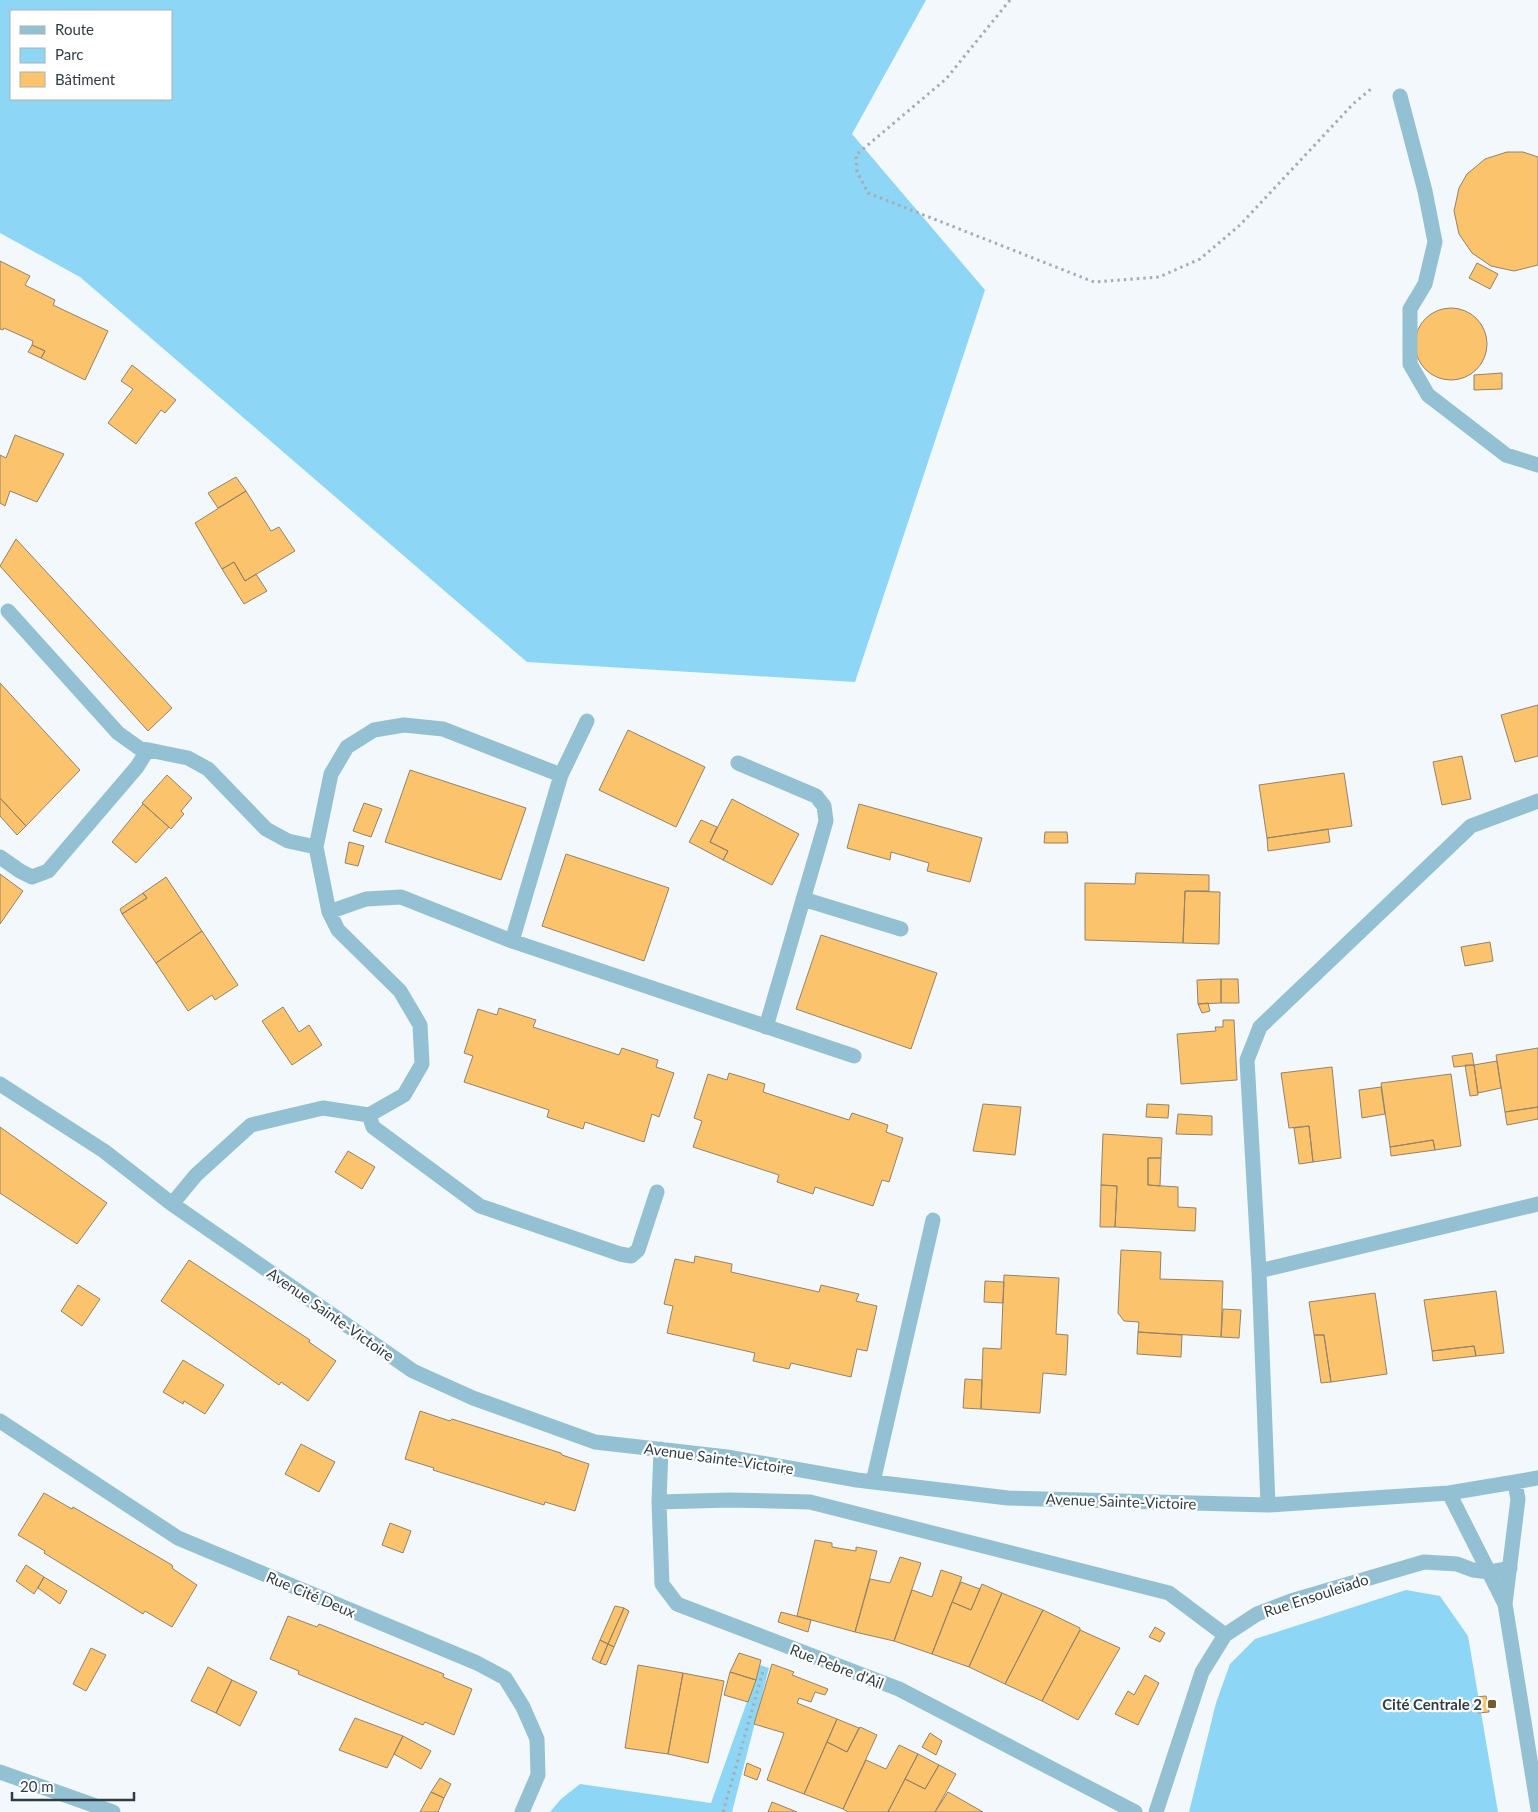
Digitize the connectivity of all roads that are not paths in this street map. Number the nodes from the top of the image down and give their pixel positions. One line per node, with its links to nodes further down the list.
1 (1400, 96): 2 (street)
2 (1538, 465)
3 (8, 611): 5 (street)
4 (587, 721): 7 (street)
5 (147, 751): 9 (street); 10 (street)
6 (738, 763): 11 (street)
7 (562, 775): 9 (street); 14 (street)
8 (1538, 800): 23 (street)
9 (316, 847): 12 (street)
10 (0, 856)
11 (803, 899): 13 (street); 15 (street)
12 (329, 912): 14 (street); 18 (street)
13 (901, 929)
14 (512, 940): 15 (street)
15 (766, 1027): 16 (street)
16 (854, 1056)
17 (0, 1084): 20 (street, Avenue Sainte-Victoire)
18 (369, 1115): 19 (street); 20 (street)
19 (657, 1192)
20 (172, 1204): 25 (street, Avenue Sainte-Victoire)
21 (1538, 1204): 23 (street)
22 (933, 1220): 27 (street)
23 (1259, 1271): 31 (street)
24 (0, 1421): 39 (street, Rue Cité Deux)
25 (661, 1449): 27 (street, Avenue Sainte-Victoire); 30 (street, Rue Pebre d'Ail)
26 (1538, 1478): 28 (street, Avenue Sainte-Victoire)
27 (873, 1482): 31 (street, Avenue Sainte-Victoire)
28 (1515, 1483): 29 (street, Avenue Sainte-Victoire); 32 (street)
29 (1449, 1493): 31 (street, Avenue Sainte-Victoire); 33 (street)
30 (659, 1502): 35 (street); 40 (street, Rue Pebre d'Ail)
31 (1268, 1505)
32 (1510, 1568): 33 (street, Rue Ensouleïado); 34 (street)
33 (1489, 1572): 34 (street); 35 (street, Rue Ensouleïado)
34 (1505, 1604): 37 (street)
35 (1225, 1634): 41 (street, Rue Ensouleïado)
36 (0, 1772): 38 (street)
37 (1538, 1809)
38 (113, 1812)
39 (522, 1812)
40 (1135, 1812)
41 (1156, 1812)

